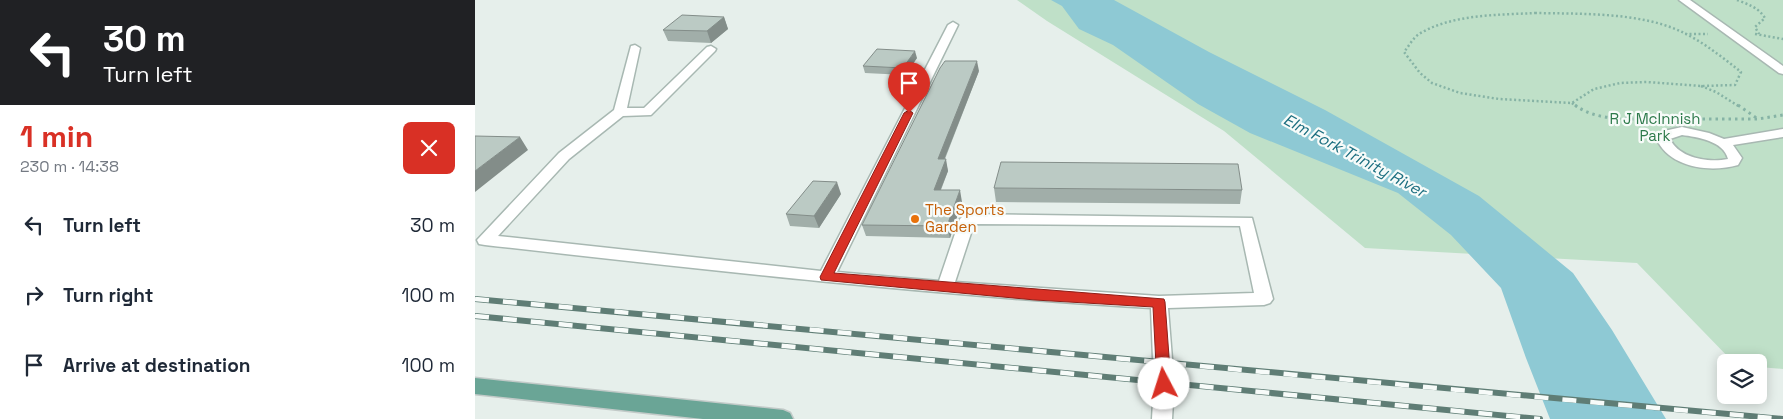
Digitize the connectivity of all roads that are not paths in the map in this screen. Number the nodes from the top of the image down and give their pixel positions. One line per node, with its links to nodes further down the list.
1 (1684, 0): 4 (street)
2 (1691, 0): 4 (street)
3 (953, 25): 12 (street)
4 (1733, 33): 7 (street)
5 (635, 48): 8 (street)
6 (711, 50): 8 (street)
7 (1783, 71)
8 (620, 112): 11 (street)
9 (1783, 132): 10 (street)
10 (1722, 143): 10 (street)
11 (480, 240): 12 (street)
12 (826, 277): 13 (street)
13 (945, 287): 14 (street); 14 (street)
14 (1159, 302): 17 (street)
15 (475, 386): 16 (main road)
16 (783, 419)
17 (1162, 419)

